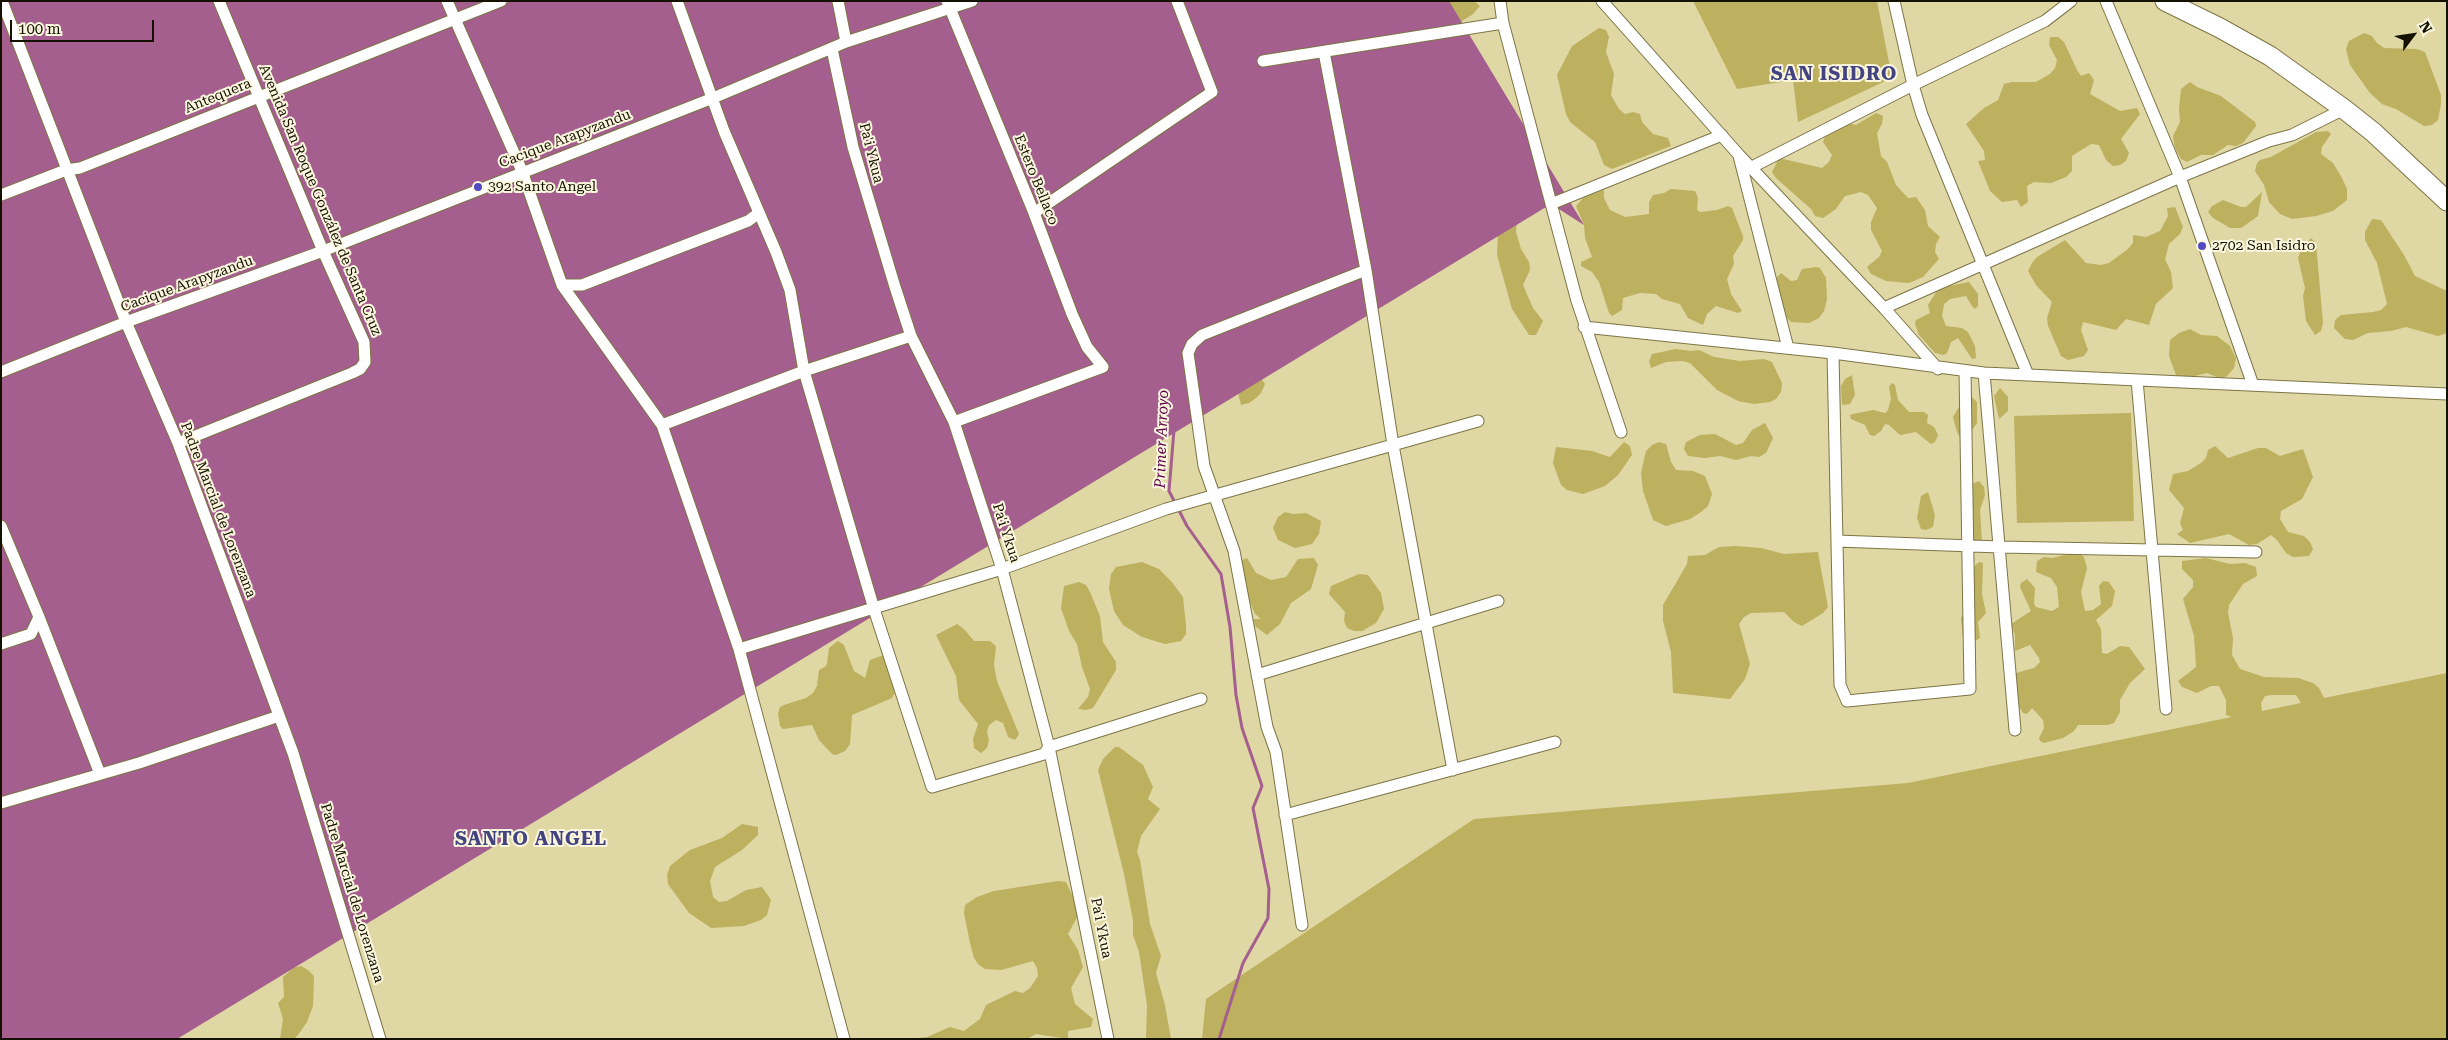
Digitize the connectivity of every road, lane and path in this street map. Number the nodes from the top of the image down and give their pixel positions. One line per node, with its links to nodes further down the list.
1 (2, 1): 29 (street, Padre Marcial de Lorenzana)
2 (219, 1): 23 (street, Avenida San Roque González de Santa Cruz)
3 (447, 1): 16 (street)
4 (501, 1): 16 (street, Antequera)
5 (677, 1): 24 (street)
6 (838, 1): 18 (street)
7 (972, 1): 15 (street, Cacique Arapyzandu)
8 (1177, 1): 36 (street)
9 (1500, 1): 17 (street)
10 (1602, 1): 26 (street)
11 (1894, 1): 22 (street)
12 (2071, 1): 22 (street)
13 (2106, 1): 31 (street)
14 (2165, 1): 25 (highway)
15 (948, 5): 18 (street, Cacique Arapyzandu); 36 (street, Estero Bellaco)
16 (454, 20): 23 (street, Antequera); 30 (street)
17 (1503, 23): 20 (street); 34 (street)
18 (846, 42): 19 (street, Cacique Arapyzandu)
19 (832, 49): 24 (street, Cacique Arapyzandu); 44 (street, Pa'i Ykua)
20 (1324, 52): 21 (street); 39 (street)
21 (1263, 61)
22 (1913, 85): 28 (street); 38 (street)
23 (260, 95): 29 (street, Antequera); 37 (street, Avenida San Roque González de Santa Cruz)
24 (714, 98): 30 (street, Cacique Arapyzandu); 35 (street)
25 (2344, 109): 31 (street); 33 (highway)
26 (1722, 135): 27 (street); 34 (street)
27 (1739, 155): 28 (street); 45 (street)
28 (1752, 167): 41 (street)
29 (66, 170): 32 (street, Antequera); 42 (street, Padre Marcial de Lorenzana)
30 (522, 171): 37 (street, Cacique Arapyzandu); 40 (street)
31 (2180, 177): 38 (street); 54 (street)
32 (1, 195)
33 (2447, 201)
34 (1551, 204): 43 (street)
35 (759, 213): 40 (street); 48 (street)
36 (1034, 213): 56 (street, Estero Bellaco)
37 (323, 251): 42 (street, Cacique Arapyzandu); 60 (street, Avenida San Roque González de Santa Cruz)
38 (1982, 263): 41 (street); 52 (street)
39 (1366, 270): 61 (street); 62 (street)
40 (562, 285): 58 (street)
41 (1884, 308): 47 (street)
42 (126, 322): 50 (street, Cacique Arapyzandu); 60 (street, Padre Marcial de Lorenzana)
43 (1584, 327): 45 (street); 59 (street)
44 (911, 336): 48 (street); 56 (street, Pa'i Ykua)
45 (1788, 348): 46 (street)
46 (1832, 353): 47 (street); 64 (street)
47 (1938, 369): 49 (street)
48 (804, 371): 58 (street); 71 (street)
49 (1966, 371): 51 (street); 65 (street)
50 (1, 372)
51 (1984, 373): 52 (street); 66 (street)
52 (2028, 376): 53 (street)
53 (2137, 380): 54 (street); 67 (street)
54 (2253, 386): 55 (street)
55 (2447, 394)
56 (954, 422): 69 (street, Pa'i Ykua)
57 (1478, 422): 61 (street)
58 (662, 424): 75 (street)
59 (1621, 432)
60 (178, 443): 79 (street, Padre Marcial de Lorenzana)
61 (1393, 445): 62 (street); 73 (street)
62 (1214, 495): 69 (street); 76 (street)
63 (1, 526): 72 (street)
64 (1837, 540): 65 (street); 65 (street)
65 (1968, 546): 66 (street)
66 (2000, 547): 67 (street); 80 (street)
67 (2152, 549): 68 (street); 78 (street)
68 (2256, 552)
69 (1002, 569): 71 (street); 82 (street, Pa'i Ykua)
70 (1498, 601): 73 (street)
71 (874, 609): 75 (street); 82 (street)
72 (39, 617): 74 (street); 84 (street)
73 (1426, 623): 76 (street); 83 (street)
74 (1, 644)
75 (739, 649): 89 (street)
76 (1257, 675): 86 (street)
77 (1200, 699): 82 (street)
78 (2166, 709)
79 (279, 716): 84 (street); 88 (street, Padre Marcial de Lorenzana)
80 (2016, 730)
81 (1554, 742): 83 (street)
82 (1048, 746): 90 (street, Pa'i Ykua)
83 (1453, 770): 86 (street)
84 (100, 774): 85 (street)
85 (1, 803)
86 (1286, 815): 87 (street)
87 (1302, 925)
88 (380, 1039)
89 (844, 1039)
90 (1108, 1039)

